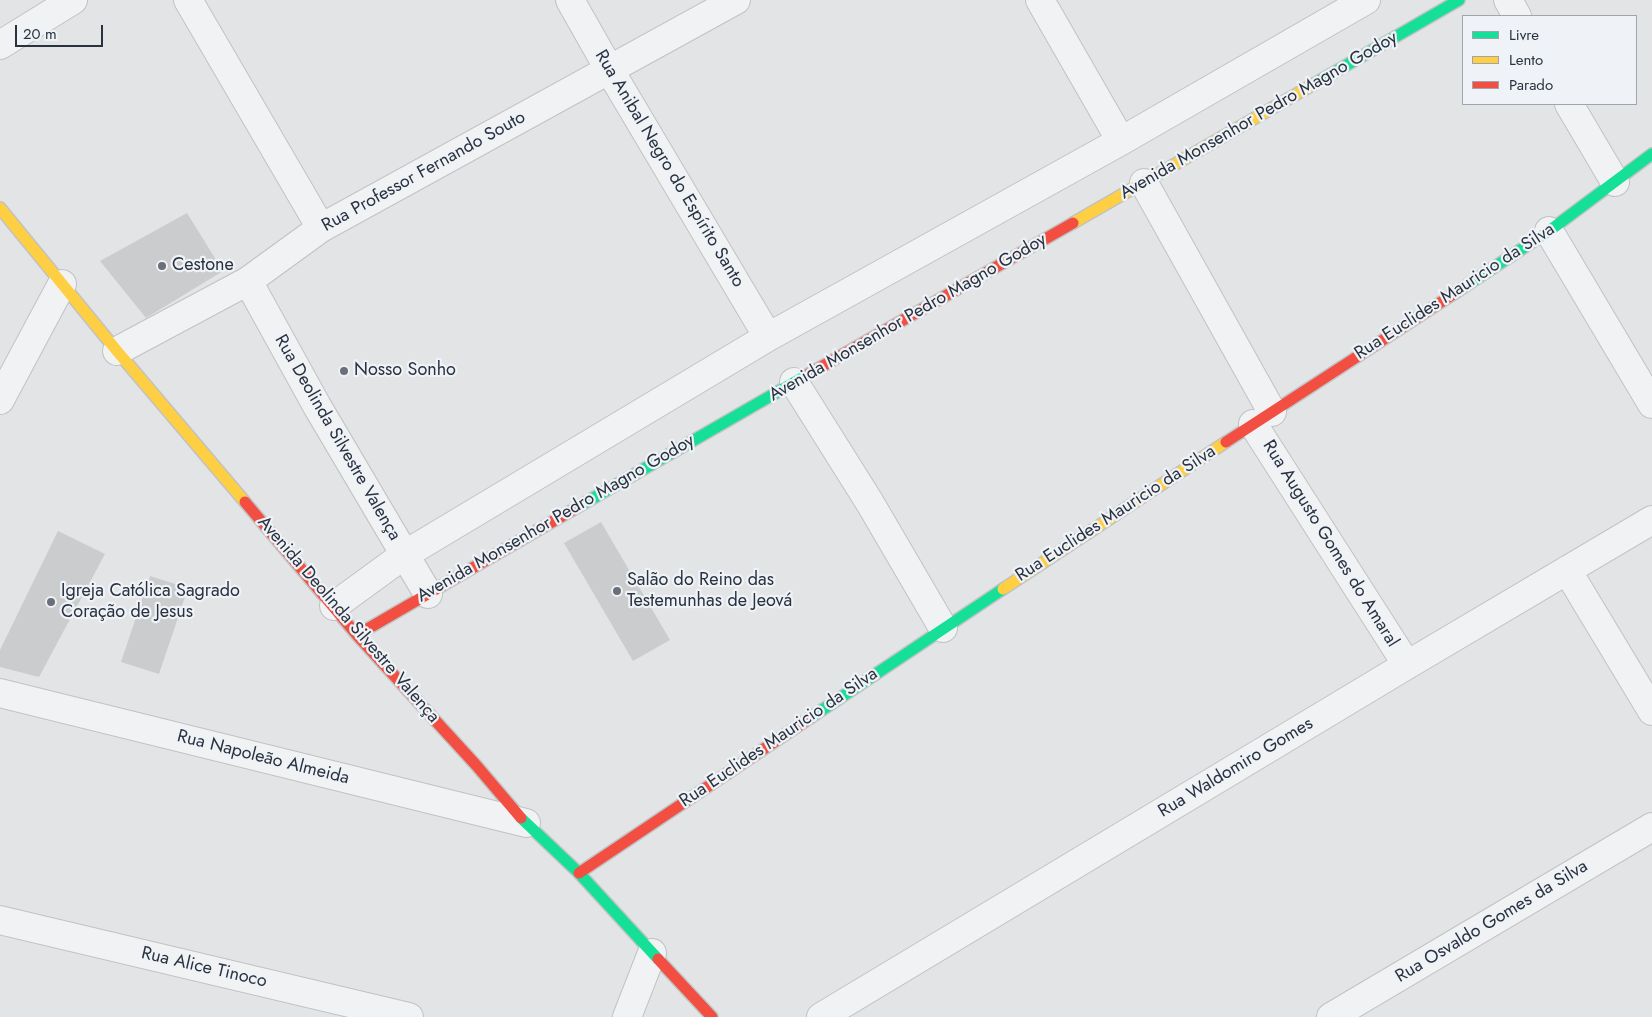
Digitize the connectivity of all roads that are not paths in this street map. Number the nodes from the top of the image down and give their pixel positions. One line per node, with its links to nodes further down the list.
1 (73, 0): 10 (street)
2 (188, 0): 18 (street)
3 (570, 0): 11 (street, Rua Anibal Negro do Espírito Santo)
4 (736, 0): 11 (street, Rua Professor Fernando Souto)
5 (1040, 0): 13 (street)
6 (1366, 0): 13 (street)
7 (1459, 0): 16 (street, Avenida Monsenhor Pedro Magno Godoy)
8 (1508, 0): 9 (street)
9 (1516, 15)
10 (0, 45)
11 (609, 69): 18 (street, Rua Professor Fernando Souto); 22 (street, Rua Anibal Negro do Espírito Santo)
12 (1570, 105): 15 (street)
13 (1120, 141): 22 (street)
14 (1652, 154): 15 (street, Rua Euclides Mauricio da Silva)
15 (1615, 182): 19 (street, Rua Euclides Mauricio da Silva)
16 (1144, 183): 24 (street, Avenida Monsenhor Pedro Magno Godoy); 27 (street, Rua Augusto Gomes do Amaral)
17 (0, 208): 21 (street, Avenida Deolinda Silvestre Valença)
18 (321, 228): 20 (street, Rua Professor Fernando Souto)
19 (1549, 231): 26 (street); 27 (street, Rua Euclides Mauricio da Silva)
20 (248, 281): 23 (street, Rua Professor Fernando Souto); 29 (street, Rua Deolinda Silvestre Valença)
21 (62, 284): 23 (street, Avenida Deolinda Silvestre Valença); 25 (street)
22 (768, 337): 29 (street)
23 (117, 351): 32 (street, Avenida Deolinda Silvestre Valença)
24 (794, 382): 31 (street, Avenida Monsenhor Pedro Magno Godoy); 33 (street)
25 (0, 400)
26 (1652, 404)
27 (1263, 418): 33 (street, Rua Euclides Mauricio da Silva); 35 (street, Rua Augusto Gomes do Amaral)
28 (1652, 520): 30 (street, Rua Waldomiro Gomes)
29 (404, 555): 31 (street, Rua Deolinda Silvestre Valença); 32 (street)
30 (1567, 570): 35 (street, Rua Waldomiro Gomes); 37 (street)
31 (428, 594): 34 (street, Avenida Monsenhor Pedro Magno Godoy)
32 (334, 606): 34 (street, Avenida Deolinda Silvestre Valença)
33 (943, 628): 40 (street, Rua Euclides Mauricio da Silva)
34 (356, 635): 38 (street, Avenida Deolinda Silvestre Valença)
35 (1406, 665): 46 (street, Rua Waldomiro Gomes)
36 (0, 693): 38 (street, Rua Napoleão Almeida)
37 (1652, 711)
38 (526, 823): 40 (street, Avenida Deolinda Silvestre Valença)
39 (1652, 827): 47 (street, Rua Osvaldo Gomes da Silva)
40 (579, 873): 42 (street, Avenida Deolinda Silvestre Valença)
41 (0, 920): 44 (street, Rua Alice Tinoco)
42 (652, 953): 43 (street, Avenida Deolinda Silvestre Valença); 45 (street)
43 (706, 1014)
44 (409, 1017)
45 (627, 1017)
46 (821, 1017)
47 (1332, 1017)

